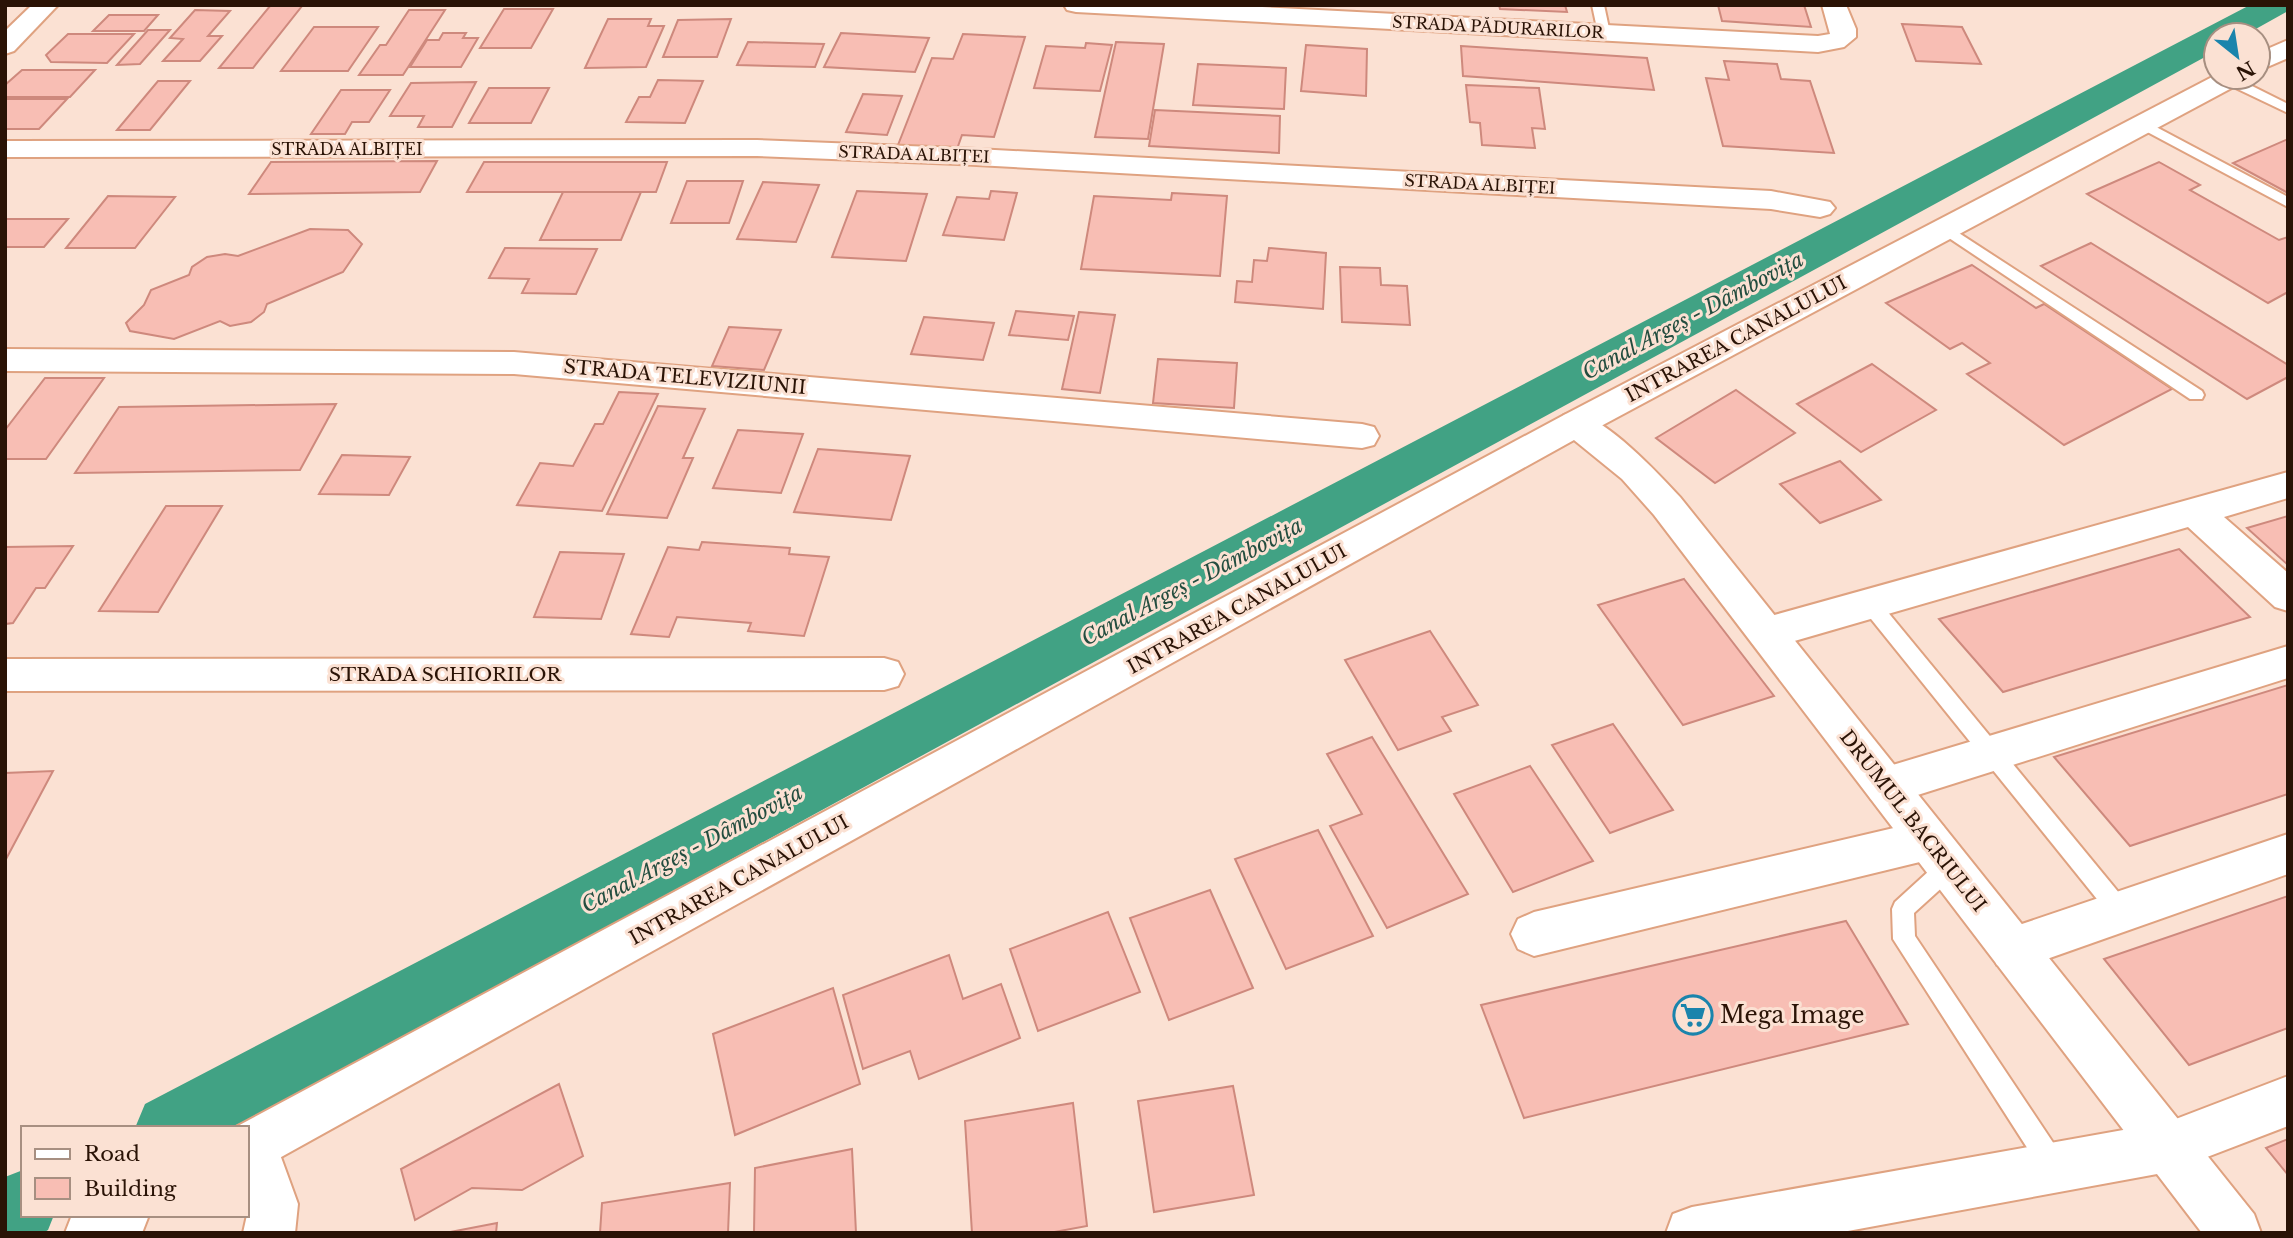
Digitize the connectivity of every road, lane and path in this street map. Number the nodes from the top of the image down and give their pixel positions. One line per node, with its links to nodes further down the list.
1 (46, 5): 6 (street)
2 (1076, 5): 5 (street, STRADA PĂDURARILOR)
3 (1598, 5): 5 (lane)
4 (1834, 5): 5 (street, STRADA PĂDURARILOR)
5 (1604, 33)
6 (5, 46)
7 (2288, 48): 8 (street)
8 (2272, 56)
9 (2205, 91): 12 (street, INTRAREA CANALULUI)
10 (2254, 91): 11 (lane)
11 (2288, 109)
12 (2143, 124): 14 (lane); 16 (street, INTRAREA CANALULUI)
13 (5, 149): 15 (street, STRADA ALBIȚEI)
14 (2288, 203)
15 (1820, 208)
16 (1945, 229): 18 (lane); 19 (street, INTRAREA CANALULUI)
17 (5, 360): 20 (street, STRADA TELEVIZIUNII)
18 (2196, 395)
19 (1576, 424): 25 (street, DRUMUL BACRIULUI); 37 (street, INTRAREA CANALULUI)
20 (1362, 436)
21 (2288, 485): 22 (street)
22 (2195, 512): 23 (street); 24 (street)
23 (2288, 596)
24 (1870, 604): 25 (street); 29 (lane)
25 (1767, 633): 30 (street, DRUMUL BACRIULUI)
26 (2288, 662): 29 (street)
27 (884, 674): 28 (street, STRADA SCHIORILOR)
28 (5, 675)
29 (1991, 753): 30 (street); 33 (lane)
30 (1886, 786): 31 (street, DRUMUL BACRIULUI)
31 (1939, 854): 34 (street); 35 (street, DRUMUL BACRIULUI); 39 (lane)
32 (2288, 854): 33 (street)
33 (2121, 912): 35 (street)
34 (1534, 933)
35 (2013, 948): 38 (street, DRUMUL BACRIULUI)
36 (2288, 1101): 38 (street)
37 (249, 1147): 40 (street)
38 (2168, 1147): 39 (street); 42 (street, DRUMUL BACRIULUI)
39 (2054, 1168): 41 (street)
40 (270, 1233)
41 (1692, 1233)
42 (2235, 1233)

